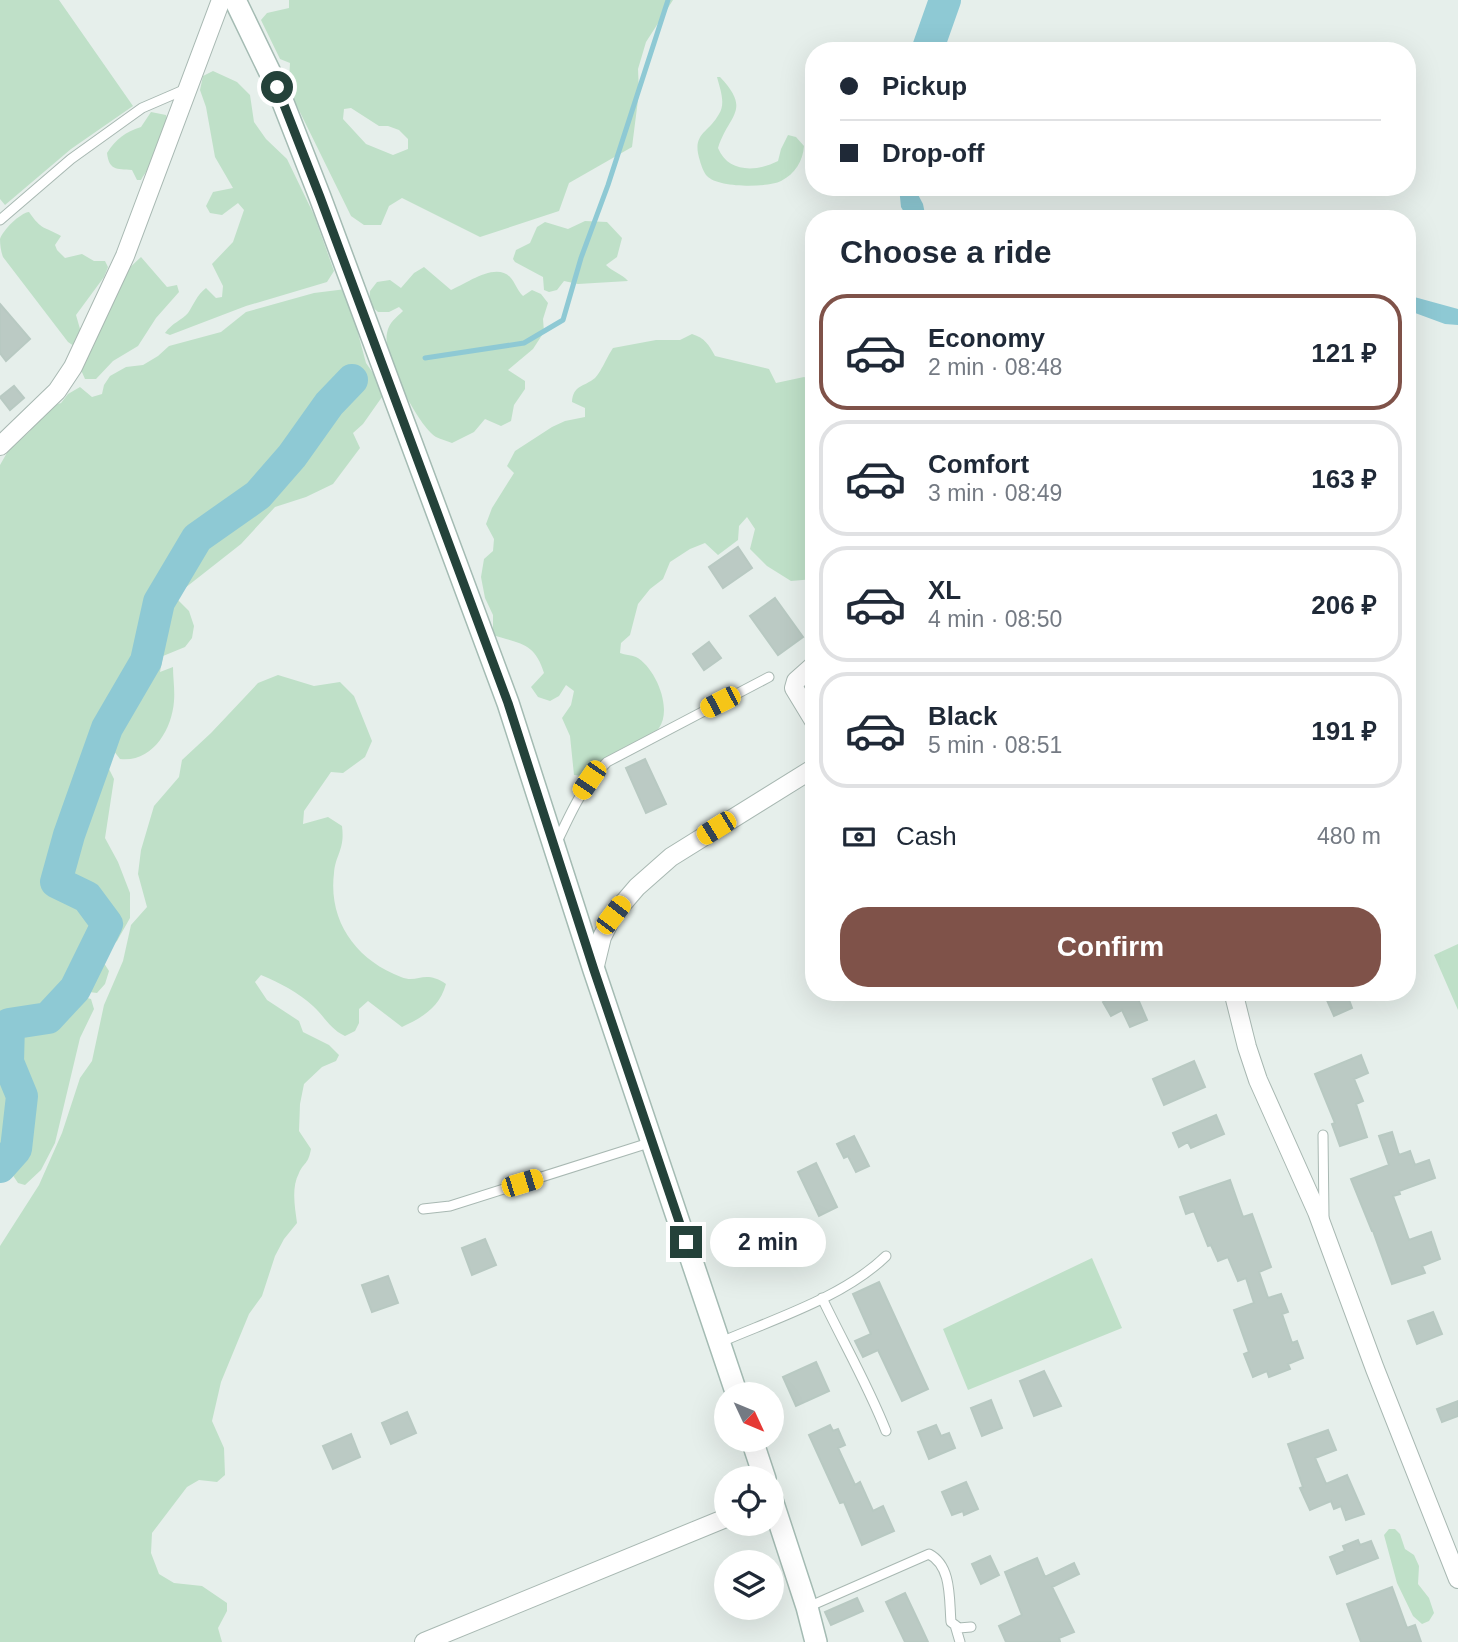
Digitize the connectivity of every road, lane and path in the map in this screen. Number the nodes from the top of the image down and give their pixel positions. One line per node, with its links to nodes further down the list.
1 (221, 0): 3 (street)
2 (235, 0): 10 (street)
3 (188, 88): 4 (lane); 5 (street)
4 (0, 220)
5 (0, 446)
6 (805, 673): 8 (street)
7 (769, 677): 10 (lane)
8 (805, 706)
9 (805, 774): 11 (street)
10 (555, 846): 11 (street)
11 (594, 970): 14 (street)
12 (1236, 1001): 16 (street)
13 (1323, 1135): 16 (lane)
14 (652, 1142): 15 (lane); 19 (street)
15 (423, 1209)
16 (1324, 1232): 24 (street)
17 (886, 1256): 18 (lane)
18 (822, 1298): 19 (lane); 21 (lane)
19 (720, 1343): 20 (street)
20 (733, 1382)
21 (886, 1431)
22 (714, 1523): 28 (street)
23 (784, 1536): 25 (street)
24 (1458, 1579)
25 (807, 1607): 26 (lane); 29 (street)
26 (955, 1625): 27 (lane); 30 (lane)
27 (971, 1627)
28 (424, 1642)
29 (817, 1642)
30 (960, 1642)

